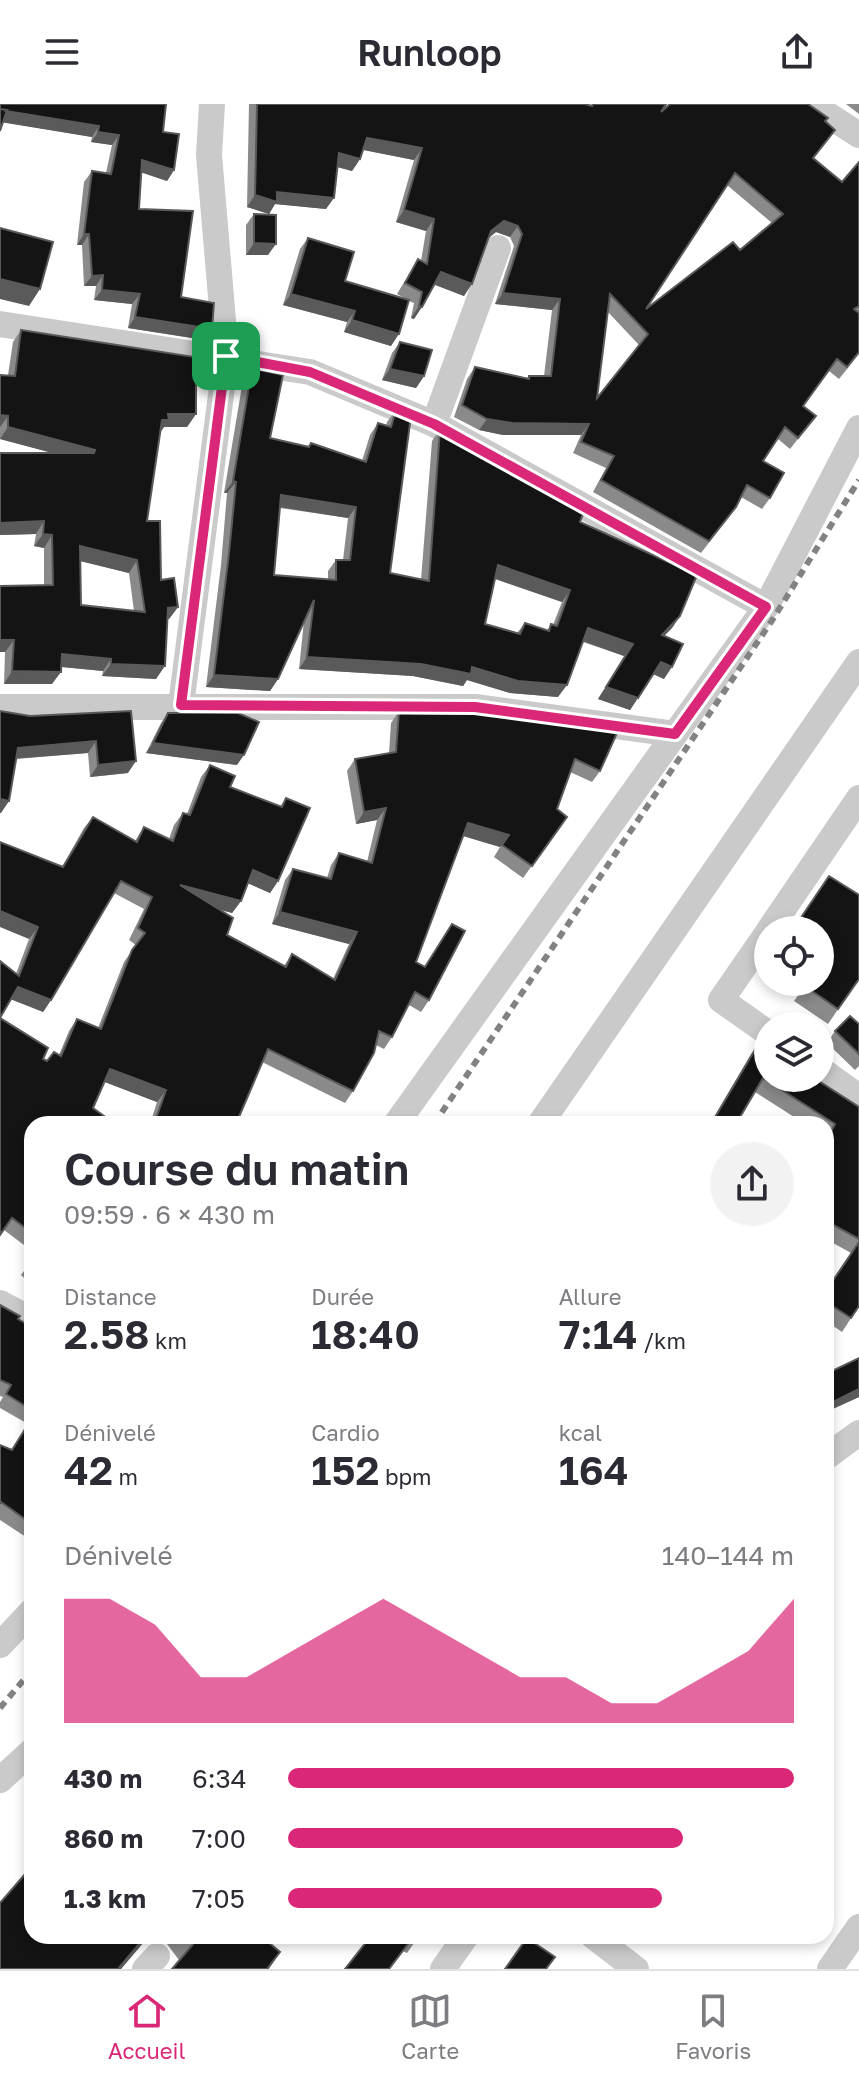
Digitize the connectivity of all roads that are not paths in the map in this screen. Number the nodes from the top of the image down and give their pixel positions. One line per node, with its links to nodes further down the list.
1 (212, 104): 6 (street)
2 (811, 104): 3 (street)
3 (859, 135)
4 (498, 248): 7 (street)
5 (0, 324): 6 (street)
6 (226, 356): 7 (street); 11 (street)
7 (434, 424): 9 (street)
8 (859, 428): 9 (street)
9 (766, 607): 13 (street)
10 (859, 662): 21 (street)
11 (181, 705): 12 (street); 13 (street)
12 (0, 707)
13 (675, 734): 20 (street)
14 (859, 798): 15 (street)
15 (778, 916)
16 (754, 952): 17 (street)
17 (754, 1023)
18 (834, 1079): 19 (street)
19 (859, 1097)
20 (402, 1116)
21 (546, 1116)
22 (0, 1303): 23 (street)
23 (24, 1316)
24 (858, 1435): 25 (street)
25 (834, 1452)
26 (24, 1620): 27 (street)
27 (0, 1645)
28 (24, 1758): 29 (street)
29 (0, 1780)
30 (859, 1927): 35 (street)
31 (460, 1944): 33 (street)
32 (603, 1944): 34 (street)
33 (443, 1969)
34 (636, 1969)
35 (830, 1969)

